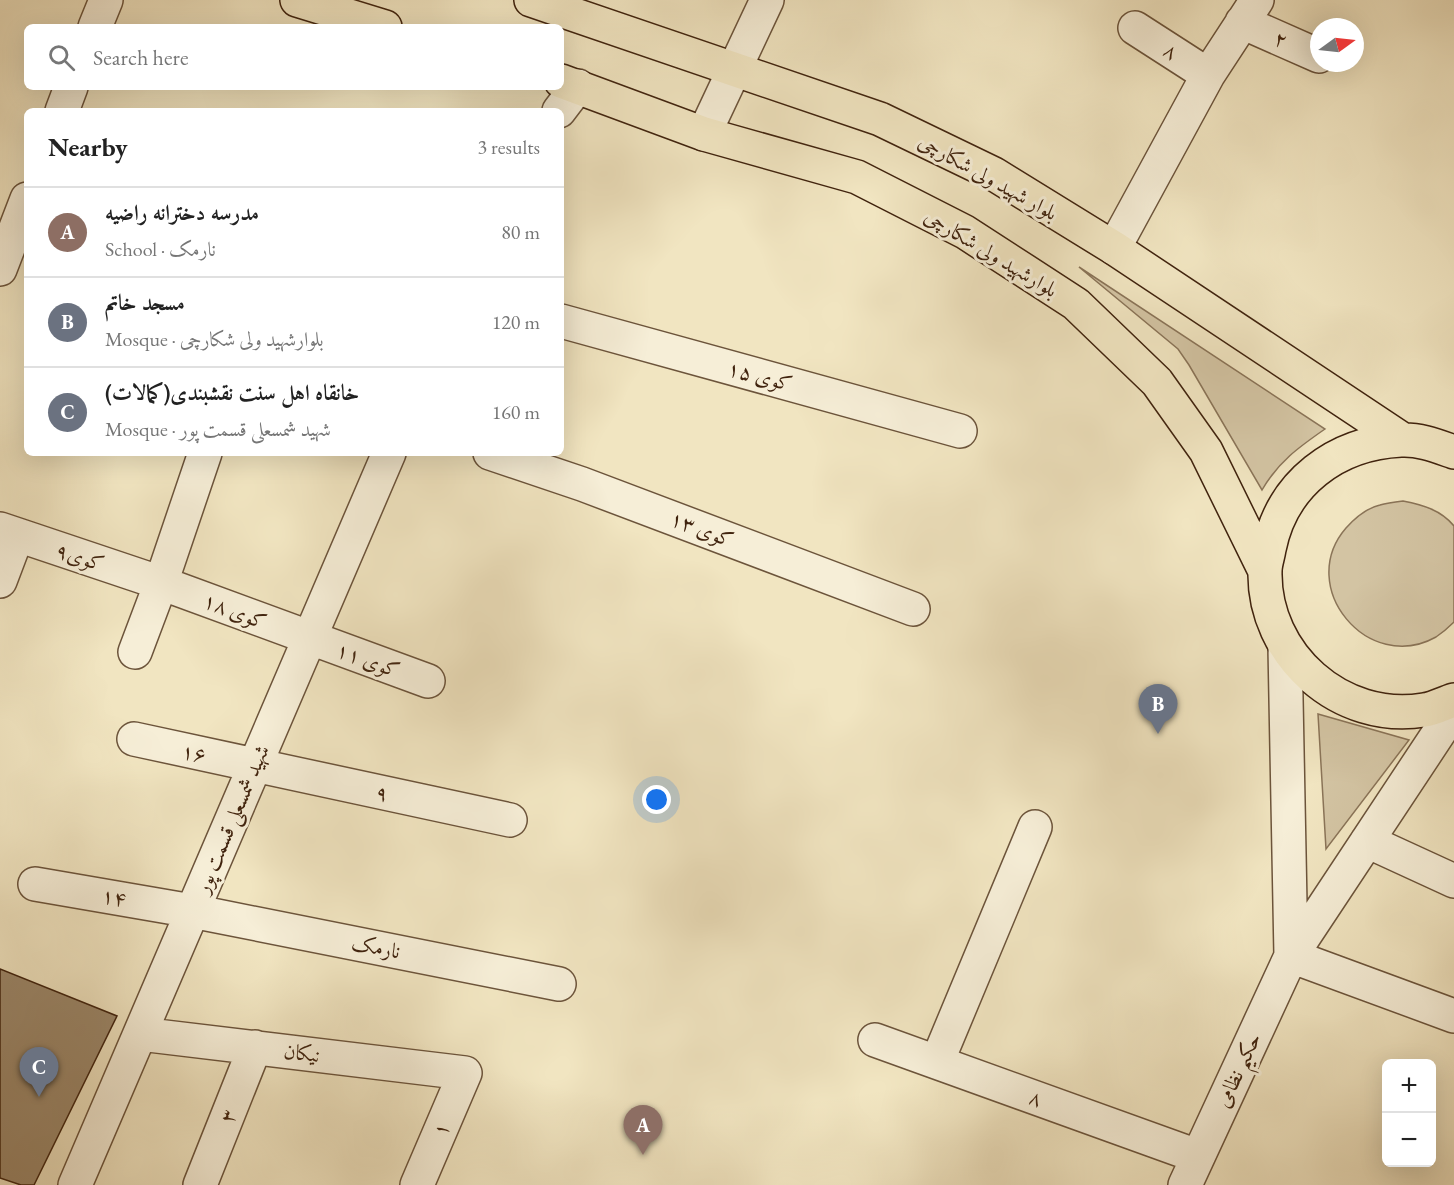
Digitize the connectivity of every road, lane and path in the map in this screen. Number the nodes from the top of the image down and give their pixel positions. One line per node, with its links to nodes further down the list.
1 (106, 0): 6 (street)
2 (297, 0): 7 (main road)
3 (531, 0): 10 (main road, بلوار شهید ولی شکارچی)
4 (767, 0): 10 (street)
5 (1250, 11): 9 (street, ۲); 11 (street)
6 (96, 24)
7 (375, 24)
8 (1135, 28): 11 (street, ۸)
9 (1310, 50)
10 (734, 69): 15 (street); 17 (main road, بلوار شهید ولی شکارچی)
11 (1208, 75): 17 (street)
12 (70, 90): 14 (street)
13 (566, 93): 15 (main road, بلوارشهید ولی شکارچی)
14 (63, 108)
15 (704, 134): 26 (main road, بلوارشهید ولی شکارچی)
16 (24, 207): 18 (street)
17 (1114, 248): 21 (main road, بلوار شهید ولی شکارچی)
18 (0, 269)
19 (564, 322): 20 (street, کوی ۱۵)
20 (960, 431)
21 (1436, 443): 26 (main road)
22 (204, 456): 28 (street)
23 (388, 456): 30 (street, شهید شمسعلی قسمت پور)
24 (499, 456): 29 (street, کوی ۱۳)
25 (9, 533): 27 (street); 28 (street, کوی۹)
26 (1265, 571): 31 (main road)
27 (0, 581)
28 (161, 583): 30 (street, کوی ۱۸); 32 (street)
29 (913, 609)
30 (308, 639): 33 (street, کوی ۱۱); 36 (street, شهید شمسعلی قسمت پور)
31 (1285, 647): 34 (main road); 43 (street)
32 (135, 652)
33 (428, 681)
34 (1452, 714): 39 (street, حکیم نظامی)
35 (134, 739): 36 (street, ۱۶)
36 (254, 766): 37 (street, ۹); 42 (street, شهید شمسعلی قسمت پور)
37 (510, 820)
38 (1035, 827): 49 (street)
39 (1367, 841): 40 (street); 43 (street, حکیم نظامی)
40 (1454, 881)
41 (36, 884): 42 (street, ۱۴)
42 (192, 911): 44 (street, نارمک); 46 (street, شهید شمسعلی قسمت پور)
43 (1291, 956): 45 (street); 51 (street, حکیم نظامی)
44 (559, 984)
45 (1454, 1016)
46 (140, 1034): 48 (street, نیکان); 52 (street, شهید شمسعلی قسمت پور)
47 (875, 1040): 49 (street, ۸)
48 (255, 1047): 50 (street, نیکان); 53 (street, ۳)
49 (937, 1062): 51 (street, ۸)
50 (465, 1073): 54 (street, ۱)
51 (1191, 1170)
52 (75, 1185)
53 (200, 1185)
54 (417, 1185)

